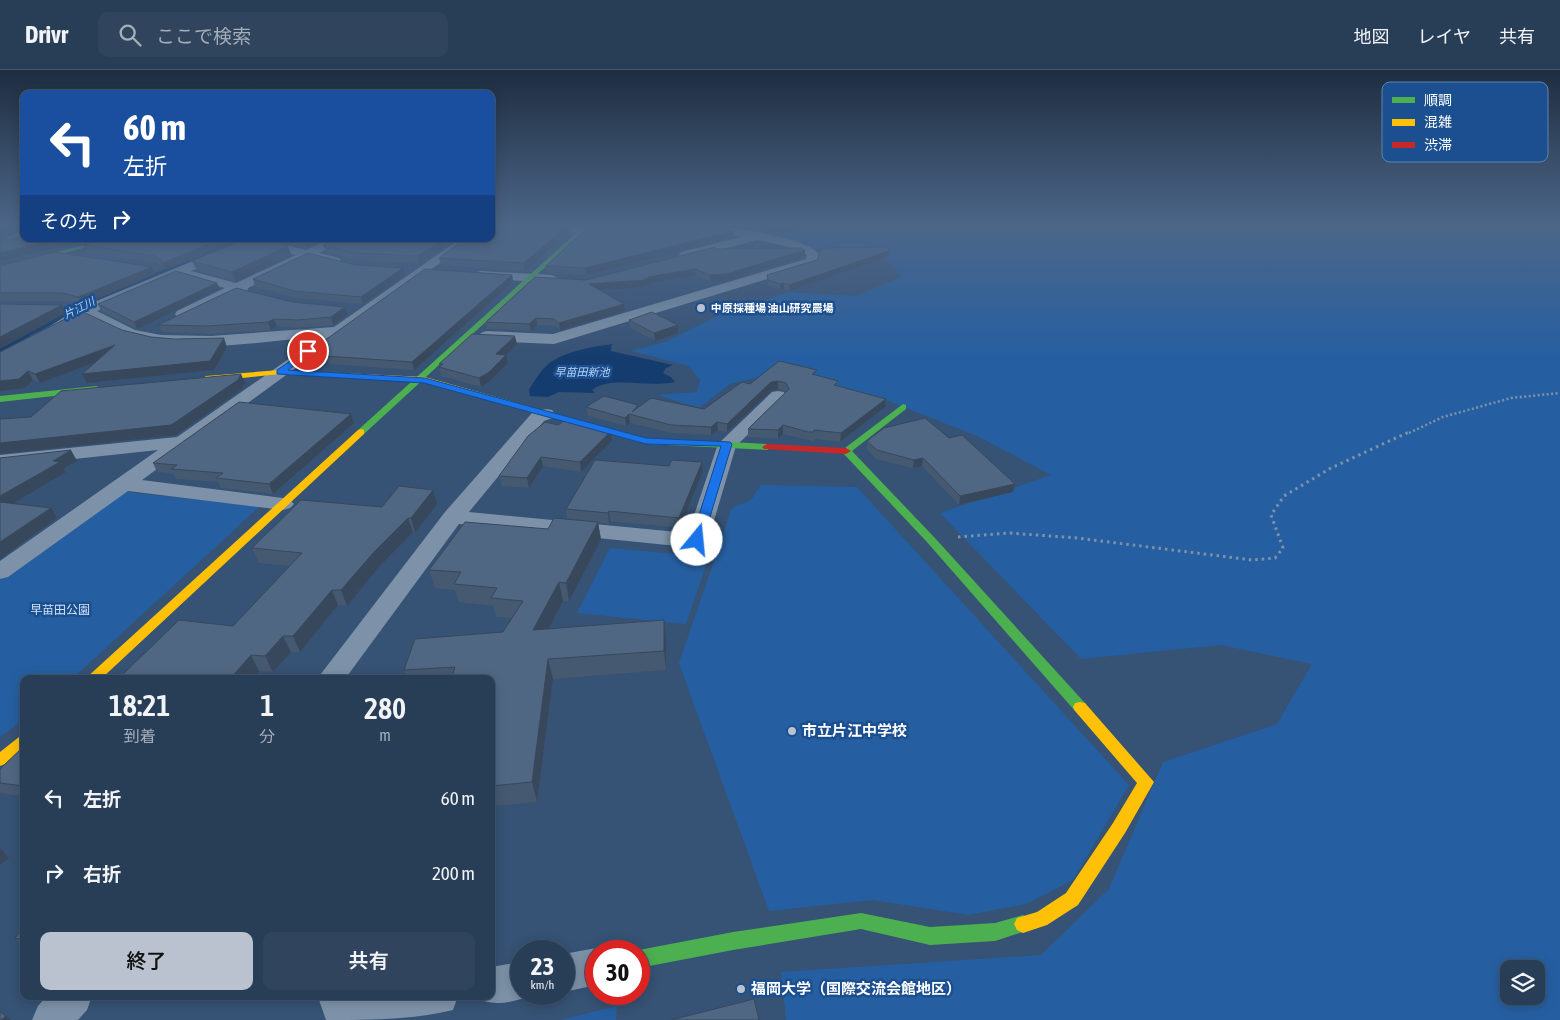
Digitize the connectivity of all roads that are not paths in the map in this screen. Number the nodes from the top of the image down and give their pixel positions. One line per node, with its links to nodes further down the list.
1 (155, 268): 16 (street)
2 (188, 268): 9 (street)
3 (276, 268): 14 (street)
4 (425, 268): 8 (street)
5 (541, 268): 12 (street)
6 (788, 268): 23 (street)
7 (403, 270): 8 (street)
8 (421, 271): 10 (street); 21 (street)
9 (179, 272): 14 (street); 17 (street)
10 (441, 272)
11 (471, 274): 12 (street)
12 (530, 278): 13 (street); 23 (street)
13 (567, 280)
14 (235, 288): 15 (street); 19 (street)
15 (261, 295)
16 (62, 307): 17 (street); 18 (street)
17 (86, 311): 22 (street); 24 (street)
18 (44, 317)
19 (174, 318)
20 (156, 327): 24 (street)
21 (336, 330): 24 (street); 25 (street)
22 (43, 334)
23 (468, 335): 27 (street)
24 (138, 336)
25 (280, 372): 26 (street); 27 (street); 33 (street)
26 (193, 380)
27 (418, 380): 32 (street); 38 (street)
28 (106, 388): 30 (street)
29 (778, 396): 34 (street)
30 (0, 399)
31 (904, 407): 35 (street)
32 (546, 414): 34 (street); 39 (street)
33 (182, 442): 36 (street); 37 (street)
34 (727, 444): 35 (street); 39 (street)
35 (846, 451): 45 (street)
36 (0, 461)
37 (123, 484): 38 (street); 40 (street)
38 (283, 504): 41 (street)
39 (453, 517): 42 (street)
40 (0, 572)
41 (96, 675)
42 (333, 675)
43 (20, 744): 44 (street)
44 (0, 760)
45 (650, 957)
46 (510, 983): 47 (street)
47 (495, 985)
48 (70, 1000): 51 (street)
49 (338, 1000): 50 (street)
50 (418, 1000)
51 (52, 1020)

